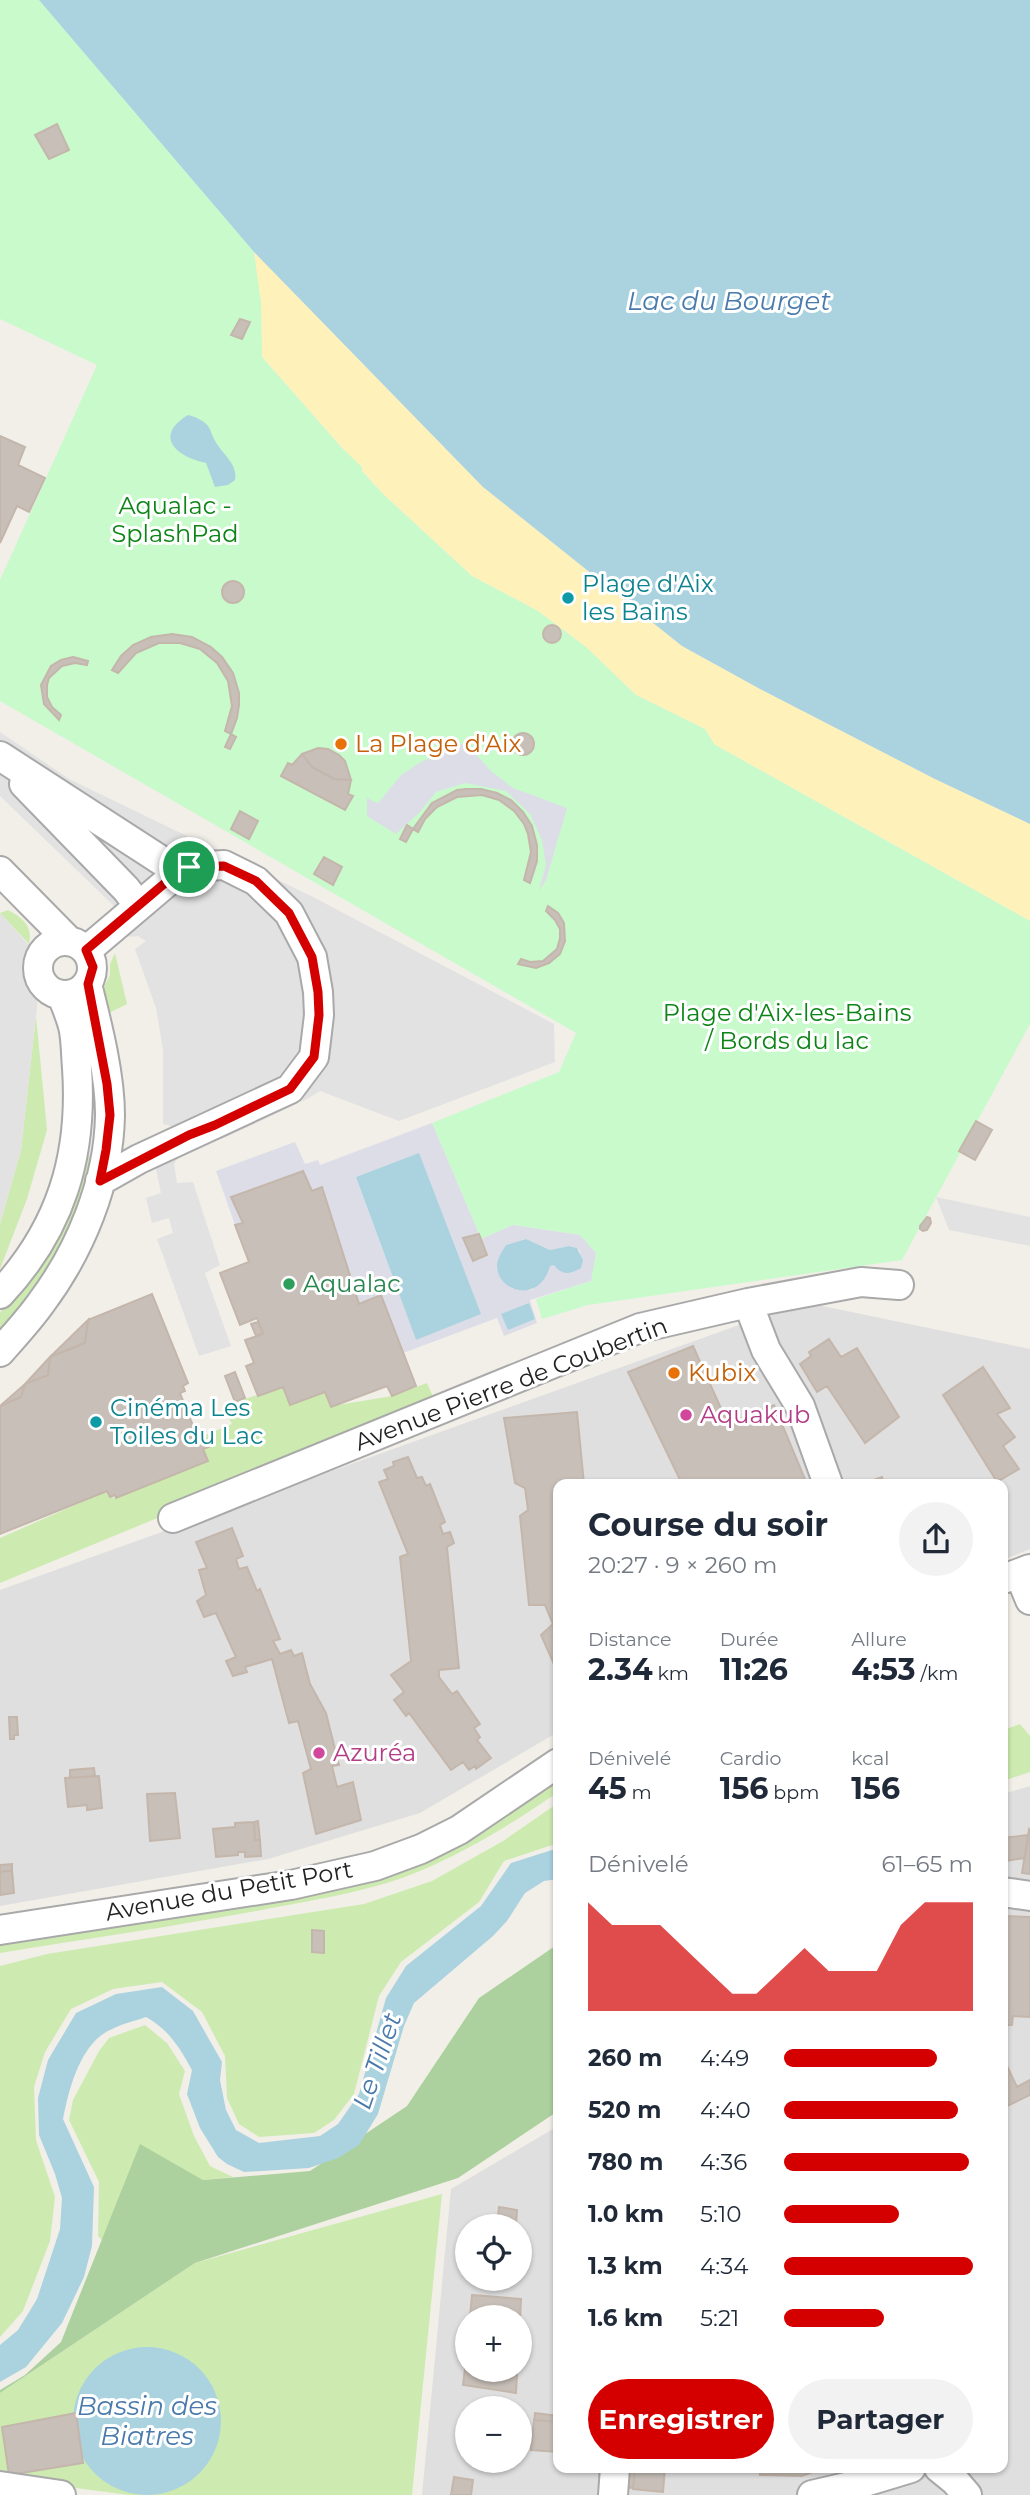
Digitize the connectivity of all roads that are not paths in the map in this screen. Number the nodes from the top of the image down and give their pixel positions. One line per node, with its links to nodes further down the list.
1 (0, 758): 2 (street); 4 (street)
2 (184, 869): 4 (street); 8 (street)
3 (0, 871): 5 (street)
4 (139, 906): 5 (street)
5 (78, 946): 6 (street); 7 (street)
6 (88, 984): 7 (street); 8 (street)
7 (62, 995): 10 (street)
8 (100, 1181): 12 (street)
9 (899, 1285): 11 (street, Avenue Pierre de Coubertin)
10 (0, 1294)
11 (748, 1303): 13 (street); 14 (street, Avenue Pierre de Coubertin)
12 (0, 1352)
13 (826, 1479)
14 (173, 1518)
15 (553, 1766): 18 (street, Avenue du Petit Port)
16 (1008, 1893): 17 (street)
17 (1030, 1896)
18 (0, 1930)
19 (614, 2473): 24 (street)
20 (895, 2473): 25 (street)
21 (945, 2473): 26 (street)
22 (0, 2487): 23 (street)
23 (61, 2495)
24 (612, 2495)
25 (812, 2495)
26 (967, 2495)

